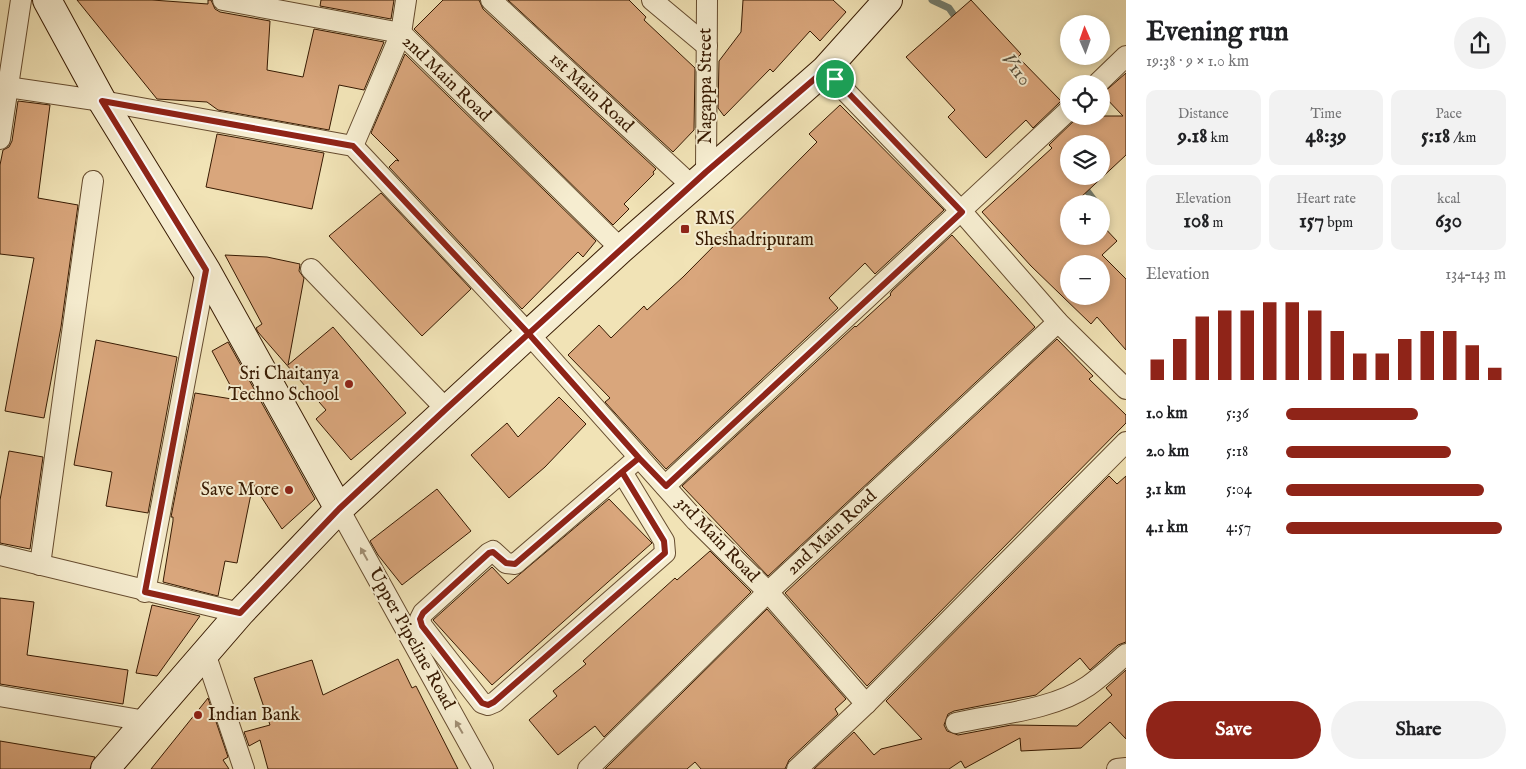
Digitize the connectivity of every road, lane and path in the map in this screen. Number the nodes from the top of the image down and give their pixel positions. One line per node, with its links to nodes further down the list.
1 (21, 0): 14 (street)
2 (47, 0): 15 (street)
3 (223, 0): 9 (street, 2nd Main Road)
4 (406, 0): 9 (street)
5 (491, 0): 19 (street, 1st Main Road)
6 (652, 0): 10 (street)
7 (707, 0): 10 (street, Nagappa Street)
8 (888, 0): 12 (street)
9 (401, 33): 18 (street); 22 (street, 2nd Main Road)
10 (707, 46): 19 (street, Nagappa Street)
11 (1126, 56): 13 (street)
12 (825, 70): 19 (street); 21 (street)
13 (1106, 75)
14 (3, 87): 15 (street); 17 (street)
15 (102, 101): 18 (street); 24 (street)
16 (1060, 119): 21 (street)
17 (0, 139)
18 (353, 146): 26 (street, 3rd Main Road)
19 (699, 179): 22 (street)
20 (93, 181): 35 (street)
21 (962, 212): 25 (street); 32 (street)
22 (621, 249): 26 (street)
23 (310, 269): 28 (street)
24 (206, 270): 33 (street); 36 (street)
25 (1058, 322): 27 (street); 37 (street, 2nd Main Road)
26 (528, 333): 28 (street); 30 (street, 3rd Main Road)
27 (1126, 389)
28 (446, 409): 33 (street)
29 (1126, 442): 42 (street)
30 (639, 458): 31 (street); 32 (street, 3rd Main Road)
31 (622, 472): 31 (street)
32 (666, 486): 37 (street, 3rd Main Road)
33 (339, 509): 38 (street); 48 (street, Upper Pipeline Road, one-way to 33)
34 (0, 555): 35 (street)
35 (40, 565): 36 (street)
36 (145, 592): 38 (street)
37 (768, 592): 42 (street, 3rd Main Road); 49 (street, 2nd Main Road)
38 (240, 613): 39 (street)
39 (205, 653): 43 (street); 47 (street)
40 (1126, 654): 44 (street)
41 (0, 696): 43 (street)
42 (866, 704): 50 (street)
43 (146, 721): 46 (street)
44 (956, 723)
45 (1126, 768): 51 (street)
46 (105, 769)
47 (244, 769)
48 (483, 769)
49 (588, 769)
50 (797, 769)
51 (1117, 769)

